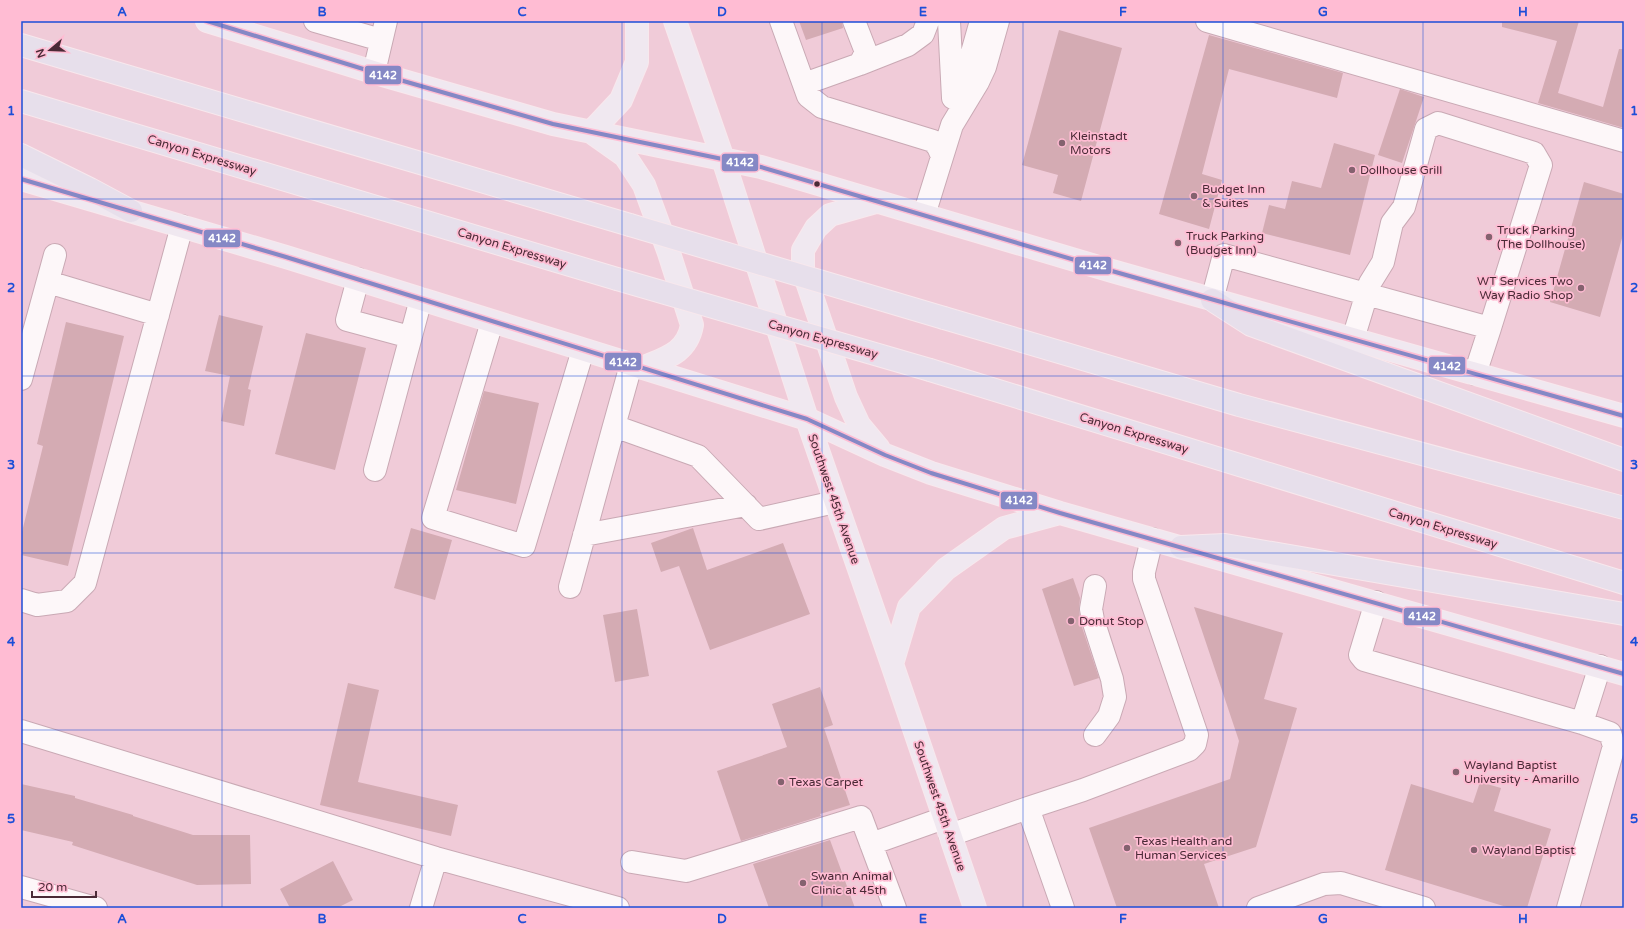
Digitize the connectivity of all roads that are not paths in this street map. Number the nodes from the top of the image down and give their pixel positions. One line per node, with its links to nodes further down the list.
1 (210, 21): 17 (main road)
2 (315, 21): 13 (street)
3 (637, 21): 21 (main road)
4 (675, 21): 25 (main road, Southwest 45th Avenue)
5 (781, 21): 18 (street)
6 (854, 21): 15 (street)
7 (928, 21): 15 (street)
8 (949, 21): 16 (street)
9 (963, 21): 16 (street)
10 (981, 21): 20 (street)
11 (998, 21): 20 (street)
12 (1207, 21): 22 (street)
13 (383, 30): 17 (street)
14 (21, 45): 54 (highway, bridge)
15 (860, 64): 18 (street)
16 (952, 71): 20 (street)
17 (374, 72): 21 (main road)
18 (804, 84): 24 (street)
19 (21, 101): 59 (highway, Canyon Expressway, bridge)
20 (952, 125): 24 (street)
21 (591, 132): 25 (main road); 43 (main road)
22 (1624, 141)
23 (21, 156): 28 (highway)
24 (942, 156): 29 (street)
25 (723, 160): 27 (main road); 47 (main road, Southwest 45th Avenue)
26 (21, 179): 28 (main road)
27 (876, 202): 29 (main road); 49 (main road)
28 (131, 211): 30 (main road)
29 (924, 215): 36 (main road)
30 (182, 226): 32 (main road); 37 (street)
31 (55, 255): 33 (street)
32 (358, 279): 35 (main road); 40 (street)
33 (48, 282): 37 (street); 45 (street)
34 (1367, 294): 36 (street); 39 (street); 39 (street); 41 (street)
35 (421, 299): 38 (main road); 40 (street)
36 (1212, 300): 41 (main road); 50 (highway)
37 (158, 315): 62 (street)
38 (492, 322): 42 (main road); 42 (street)
39 (1490, 328): 44 (street)
40 (410, 337): 51 (street)
41 (1353, 339): 44 (main road)
42 (583, 350): 43 (main road)
43 (637, 366): 47 (main road); 48 (street)
44 (1475, 374): 46 (main road)
45 (21, 379)
46 (1624, 416)
47 (807, 419): 49 (main road); 52 (main road, Southwest 45th Avenue)
48 (614, 426): 53 (street); 56 (street)
49 (885, 455): 55 (main road)
50 (1624, 460)
51 (375, 470)
52 (836, 502): 53 (street); 65 (main road, Southwest 45th Avenue)
53 (746, 505): 56 (street)
54 (1624, 508)
55 (1060, 513): 57 (main road); 65 (main road)
56 (584, 535): 61 (street)
57 (1152, 539): 58 (main road); 71 (street)
58 (1181, 547): 63 (main road); 64 (highway)
59 (1624, 583)
60 (1095, 586): 70 (street)
61 (570, 587)
62 (21, 600)
63 (1376, 602): 66 (main road); 68 (street)
64 (1624, 614)
65 (892, 664): 72 (main road, Southwest 45th Avenue)
66 (1600, 666): 67 (main road); 68 (street)
67 (1624, 674)
68 (1582, 723): 85 (street)
69 (21, 731): 74 (street)
70 (1095, 735)
71 (1028, 808): 72 (street); 82 (street)
72 (947, 827): 73 (street); 81 (main road, Southwest 45th Avenue)
73 (871, 844): 75 (street); 80 (street)
74 (436, 858): 78 (street); 79 (street)
75 (632, 862)
76 (21, 886): 77 (street)
77 (96, 908)
78 (421, 908)
79 (618, 908)
80 (895, 908)
81 (974, 908)
82 (1063, 908)
83 (1258, 908): 84 (street)
84 (1424, 908)
85 (1568, 908)

